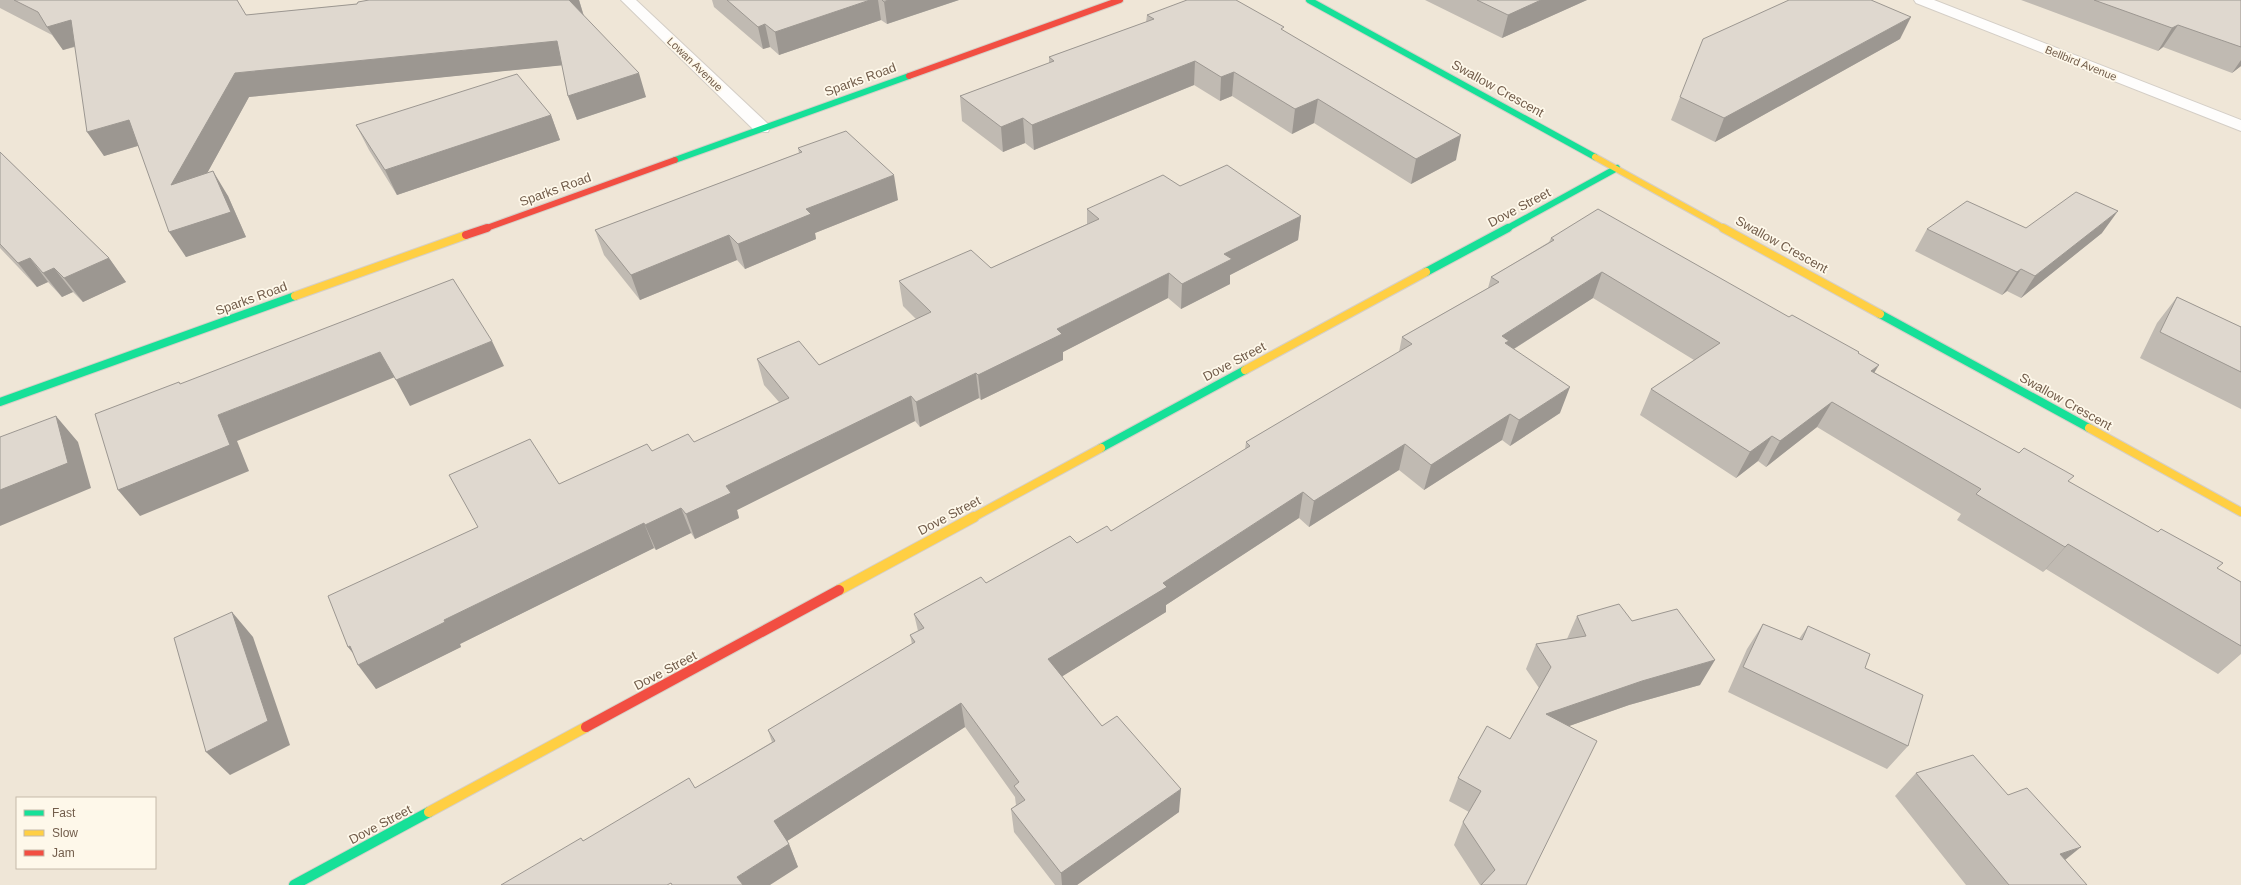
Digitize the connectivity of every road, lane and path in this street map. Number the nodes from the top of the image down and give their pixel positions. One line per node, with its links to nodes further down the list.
1 (628, 0): 6 (street, Lowan Avenue)
2 (1120, 0): 6 (street, Sparks Road)
3 (1309, 0): 7 (street, Swallow Crescent)
4 (1933, 2): 5 (street, Bellbird Avenue)
5 (2241, 126)
6 (762, 128): 8 (street, Sparks Road)
7 (1617, 168): 9 (street, Swallow Crescent); 10 (street, Dove Street)
8 (0, 402)
9 (2241, 512)
10 (294, 885)

